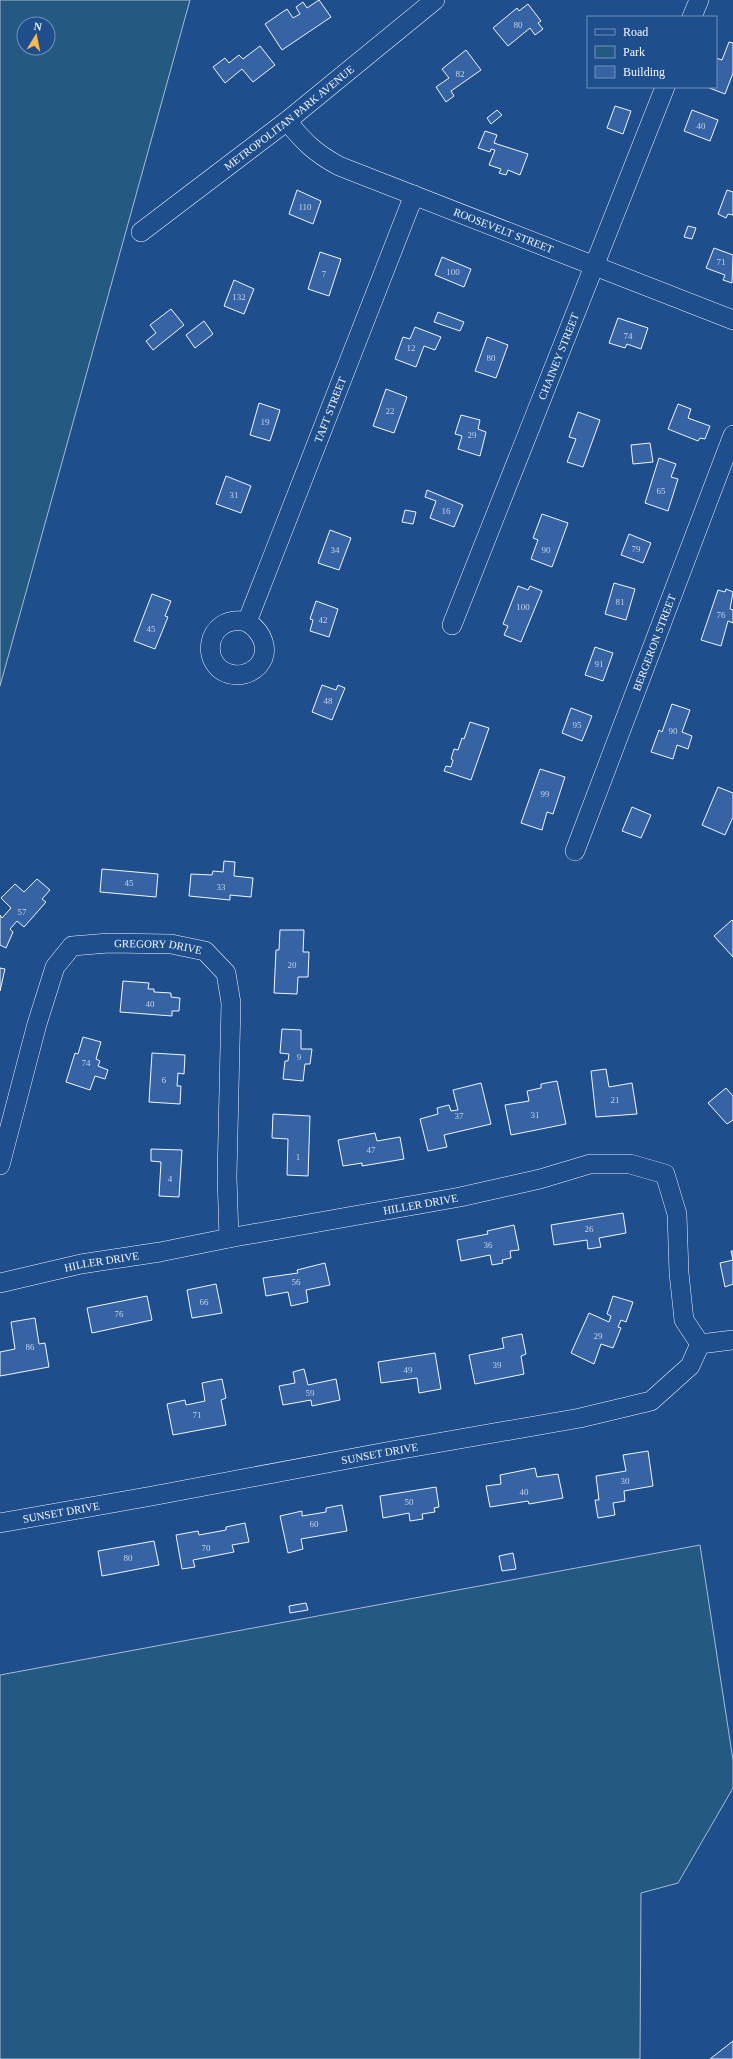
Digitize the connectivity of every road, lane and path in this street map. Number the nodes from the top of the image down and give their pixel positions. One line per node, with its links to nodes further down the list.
1 (435, 0): 5 (street, METROPOLITAN PARK AVENUE)
2 (699, 0): 3 (street)
3 (692, 16)
4 (665, 88): 8 (street, CHAINEY STREET)
5 (286, 121): 6 (street, ROOSEVELT STREET); 7 (street, METROPOLITAN PARK AVENUE)
6 (414, 195): 8 (street, ROOSEVELT STREET); 11 (street, TAFT STREET)
7 (142, 232)
8 (594, 266): 9 (street, ROOSEVELT STREET); 12 (street, CHAINEY STREET)
9 (733, 320)
10 (733, 435): 13 (street, BERGERON STREET)
11 (247, 622)
12 (452, 625)
13 (575, 851)
14 (0, 1165): 15 (street, GREGORY DRIVE)
15 (229, 1238): 16 (street, HILLER DRIVE); 18 (street, HILLER DRIVE)
16 (0, 1283)
17 (733, 1340): 18 (street)
18 (700, 1344): 19 (street, SUNSET DRIVE)
19 (0, 1523)

